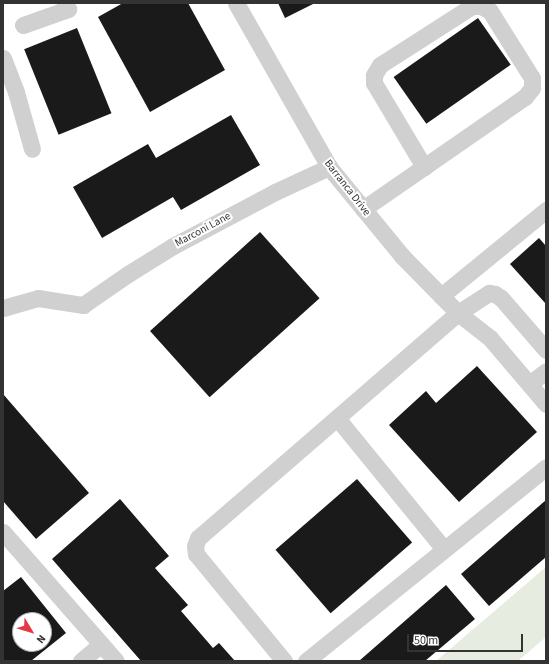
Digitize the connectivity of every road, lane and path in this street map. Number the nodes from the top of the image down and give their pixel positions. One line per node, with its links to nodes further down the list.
1 (65, 3): 3 (street)
2 (236, 3): 6 (street, Barranca Drive)
3 (22, 25)
4 (3, 58): 5 (street)
5 (32, 149)
6 (329, 167): 8 (street, Barranca Drive); 11 (street, Marconi Lane)
7 (424, 167): 7 (street); 8 (street)
8 (363, 209): 10 (street, Barranca Drive)
9 (545, 214): 10 (street)
10 (441, 296): 12 (street, Barranca Drive)
11 (3, 308)
12 (458, 313): 13 (street); 15 (street, Barranca Drive); 17 (street)
13 (546, 350)
14 (546, 371): 15 (street)
15 (529, 384): 16 (street, Barranca Drive)
16 (546, 404)
17 (336, 418): 20 (street); 24 (street)
18 (546, 467): 20 (street)
19 (3, 532): 21 (street)
20 (444, 549): 25 (street)
21 (101, 644): 22 (street); 23 (street)
22 (81, 661)
23 (116, 661)
24 (284, 661)
25 (306, 661)

